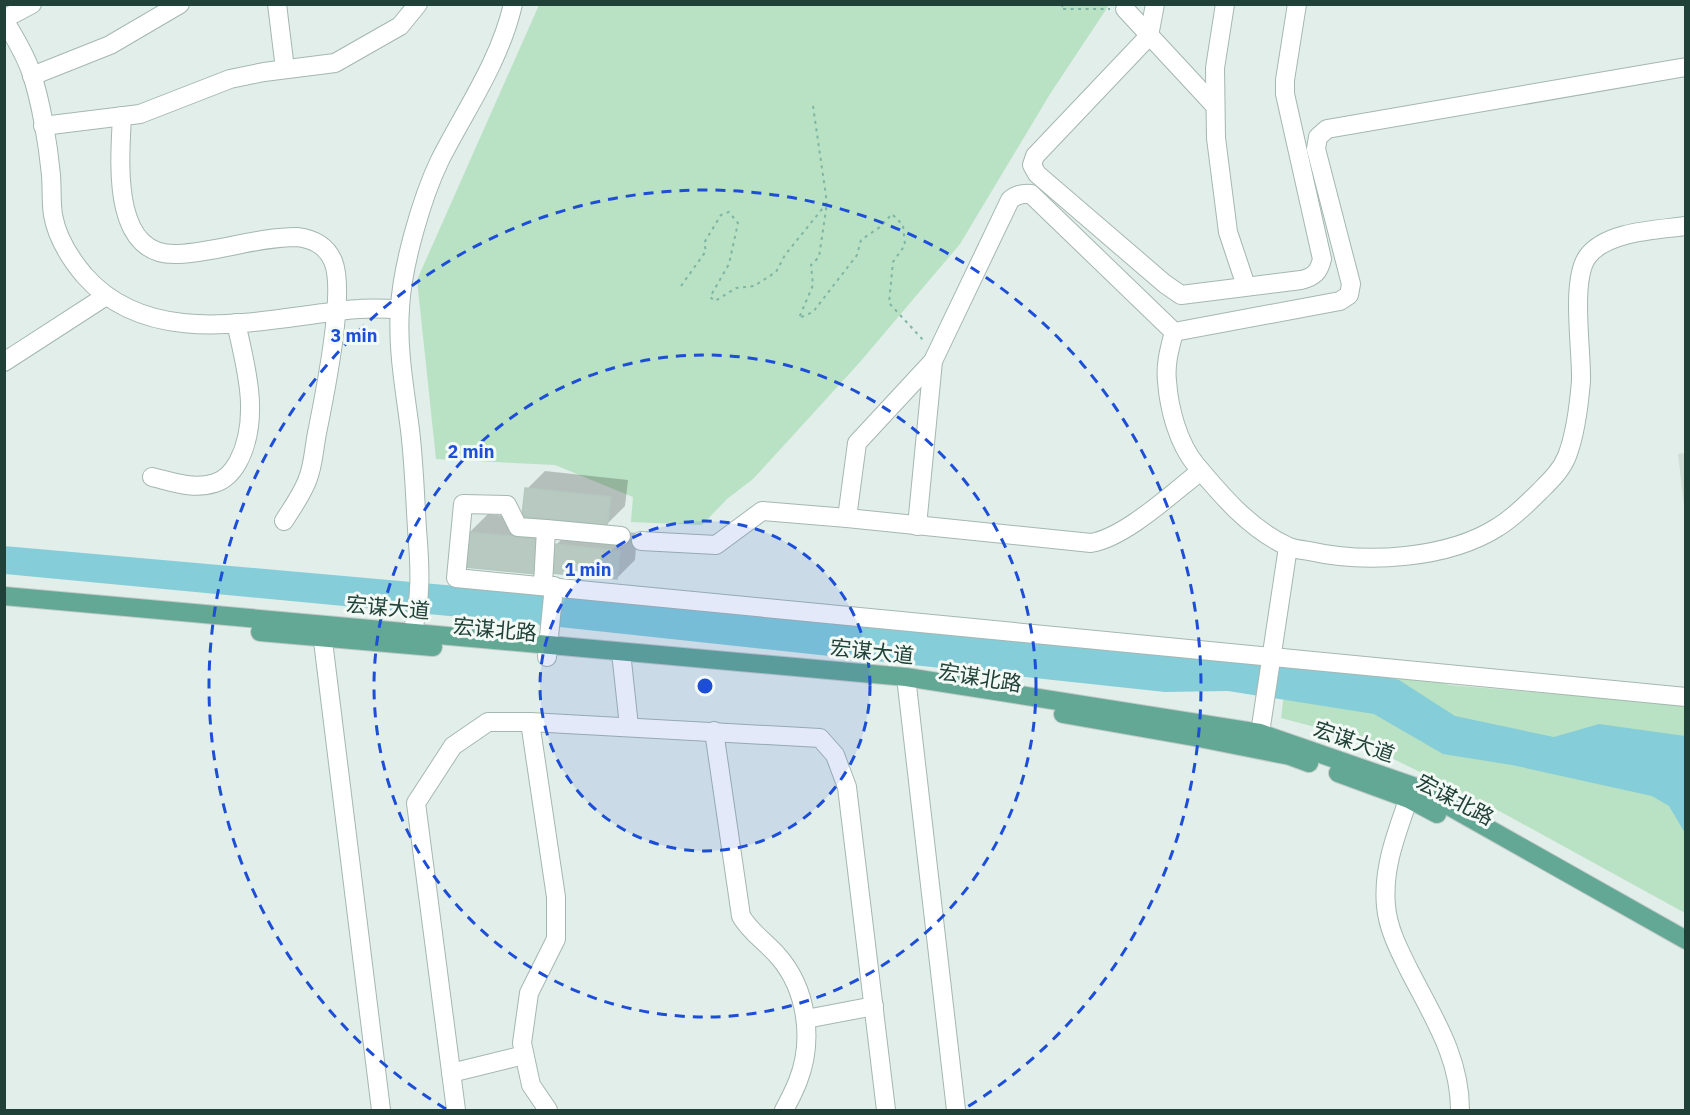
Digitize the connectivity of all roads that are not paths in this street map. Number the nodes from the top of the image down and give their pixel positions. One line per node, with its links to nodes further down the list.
1 (32, 4): 10 (street)
2 (180, 4): 14 (street)
3 (277, 4): 13 (street)
4 (418, 4): 13 (street)
5 (513, 4): 21 (street)
6 (1155, 4): 11 (street)
7 (1225, 4): 15 (street)
8 (1297, 4): 19 (street)
9 (1125, 9): 11 (street)
10 (4, 19): 14 (street)
11 (1149, 36): 15 (street); 19 (street)
12 (1686, 67): 24 (street)
13 (285, 69): 16 (street)
14 (32, 76): 17 (street)
15 (1215, 106): 19 (street)
16 (122, 116): 17 (street); 22 (street)
17 (43, 126): 20 (street)
18 (1686, 226): 35 (street)
19 (1246, 286)
20 (106, 296): 23 (street); 26 (street)
21 (400, 309): 22 (street); 39 (street)
22 (336, 312): 23 (street); 30 (street)
23 (236, 322): 28 (street)
24 (1174, 332): 25 (street); 27 (street)
25 (934, 358): 29 (street); 31 (street)
26 (4, 362)
27 (1201, 471): 31 (street); 35 (street)
28 (152, 477)
29 (847, 518): 31 (street); 34 (street)
30 (284, 521)
31 (917, 526)
32 (546, 529): 33 (street); 36 (street); 36 (street)
33 (621, 536)
34 (641, 541)
35 (1288, 547): 42 (street)
36 (549, 586): 41 (street); 42 (street)
37 (4, 596): 40 (main road, 宏谋大道)
38 (4, 608): 40 (main road, 宏谋北路)
39 (414, 624): 40 (main road, 宏谋大道); 41 (main road, 宏谋大道)
40 (321, 632): 41 (main road, 宏谋北路); 57 (street)
41 (548, 651): 43 (main road, 宏谋大道)
42 (1272, 657): 45 (street); 49 (street)
43 (622, 658): 44 (main road, 宏谋大道); 47 (street)
44 (906, 683): 49 (main road, 宏谋大道); 50 (main road, 宏谋北路); 62 (street)
45 (1686, 697)
46 (530, 722): 47 (street); 55 (street); 56 (street)
47 (629, 726): 48 (street)
48 (714, 730): 53 (street); 54 (street)
49 (1260, 733): 50 (main road, 宏谋大道)
50 (1411, 793): 51 (main road, 宏谋大道); 52 (main road, 宏谋北路); 63 (street)
51 (1686, 940)
52 (1686, 952)
53 (874, 1006): 54 (street); 61 (street)
54 (806, 1019): 60 (street)
55 (524, 1054): 56 (street); 59 (street)
56 (451, 1073): 58 (street)
57 (381, 1110)
58 (456, 1110)
59 (548, 1110)
60 (784, 1110)
61 (886, 1110)
62 (956, 1110)
63 (1460, 1110)

